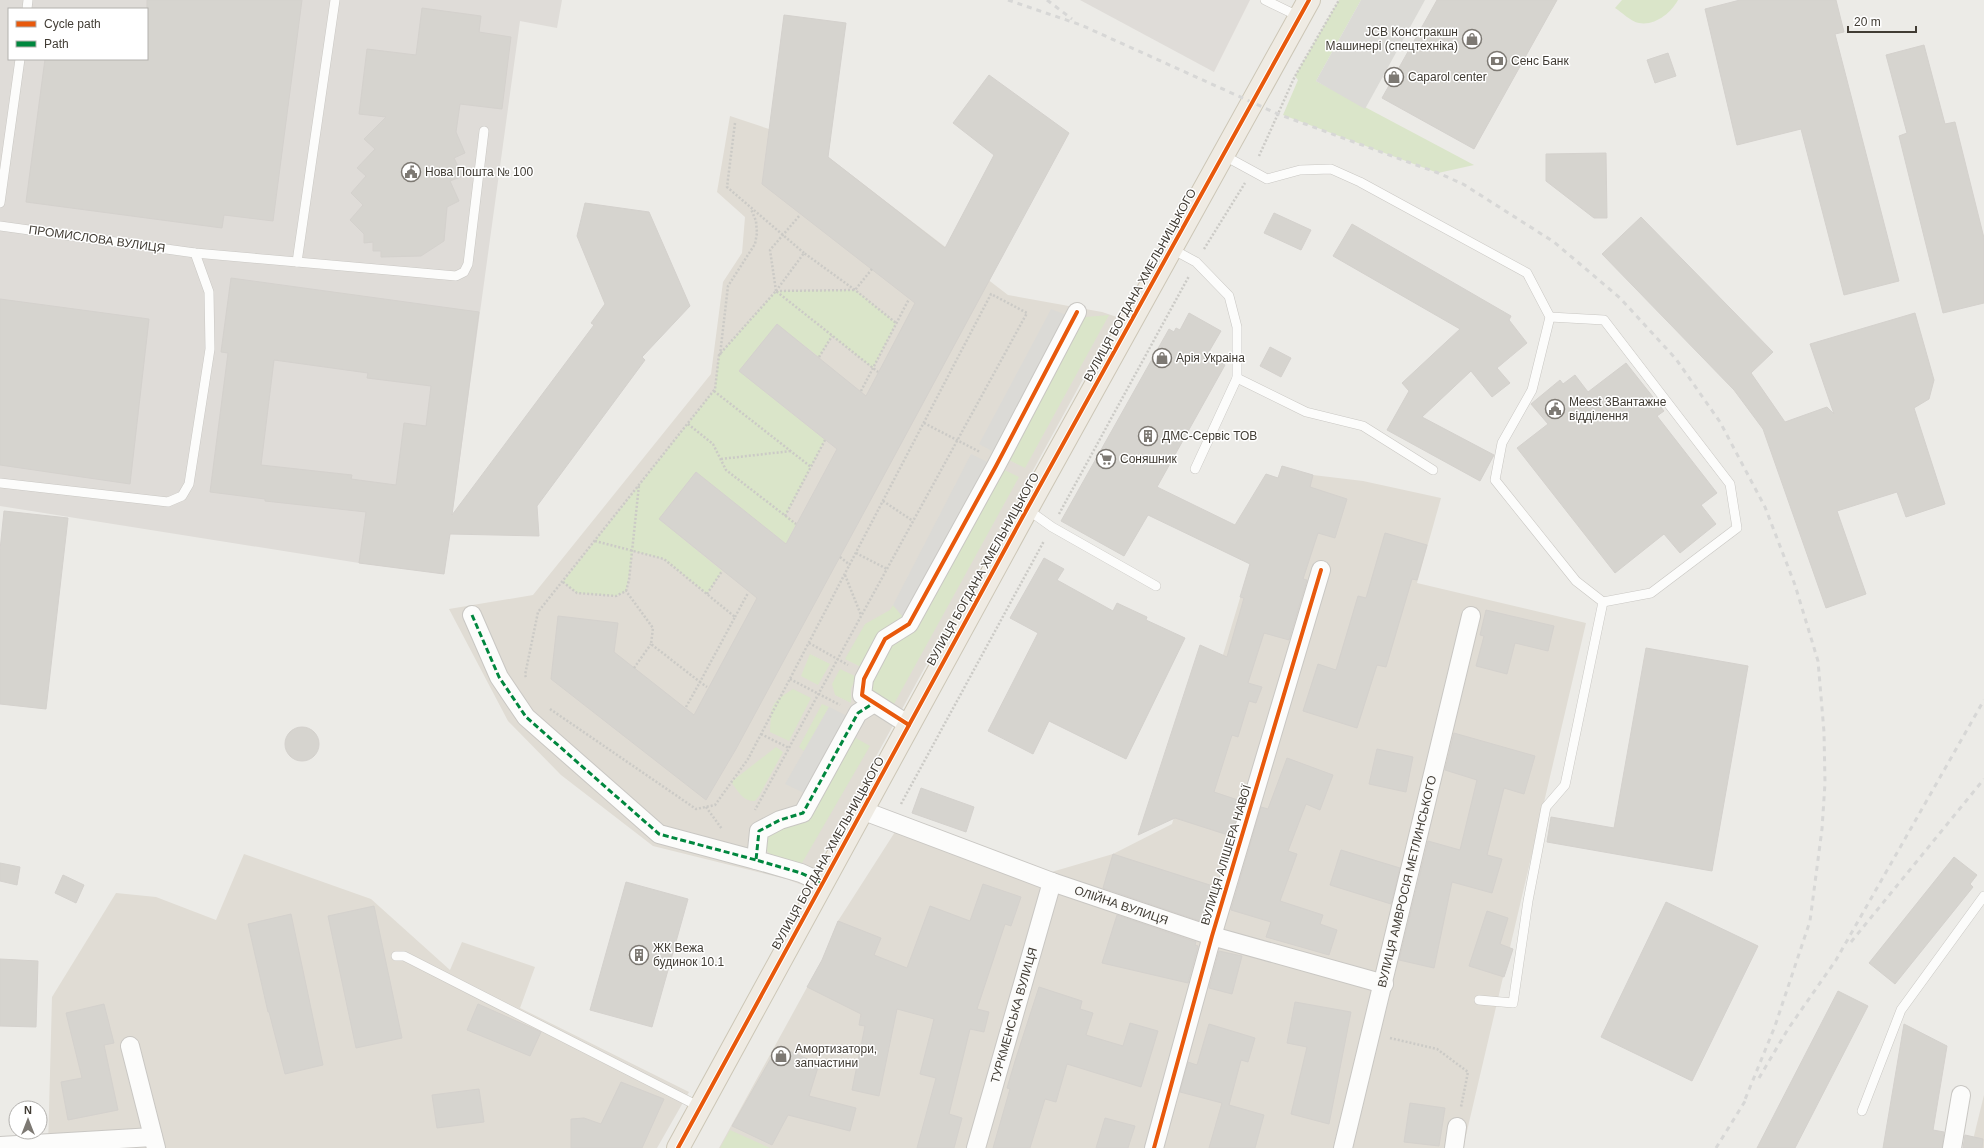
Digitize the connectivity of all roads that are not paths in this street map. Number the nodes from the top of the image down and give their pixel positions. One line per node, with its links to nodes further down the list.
1 (335, 0): 11 (lane)
2 (1265, 0): 3 (lane)
3 (1304, 8): 6 (main road, ВУЛИЦЯ БОГДАНА ХМЕЛЬНИЦЬКОГО)
4 (20, 60): 7 (lane)
5 (484, 131): 11 (lane, ПРОМИСЛОВА ВУЛИЦЯ)
6 (1223, 155): 9 (main road, ВУЛИЦЯ БОГДАНА ХМЕЛЬНИЦЬКОГО); 13 (lane)
7 (0, 203)
8 (0, 226): 10 (lane, ПРОМИСЛОВА ВУЛИЦЯ)
9 (1171, 248): 14 (lane); 18 (main road, ВУЛИЦЯ БОГДАНА ХМЕЛЬНИЦЬКОГО)
10 (195, 253): 11 (lane, ПРОМИСЛОВА ВУЛИЦЯ); 17 (lane)
11 (297, 262)
12 (1077, 312): 24 (street)
13 (1550, 317): 21 (lane); 21 (lane)
14 (1237, 378): 15 (lane); 16 (lane)
15 (1195, 469)
16 (1433, 470)
17 (0, 483)
18 (1027, 509): 20 (lane); 25 (main road, ВУЛИЦЯ БОГДАНА ХМЕЛЬНИЦЬКОГО)
19 (1321, 570): 31 (street, ВУЛИЦЯ АЛІШЕРА НАВОЇ)
20 (1156, 586)
21 (1603, 602): 34 (lane)
22 (472, 615): 27 (street)
23 (1471, 616): 33 (street, ВУЛИЦЯ АМВРОСІЯ МЕТЛИНСЬКОГО)
24 (874, 703): 25 (street); 27 (street)
25 (909, 725): 26 (main road, ВУЛИЦЯ БОГДАНА ХМЕЛЬНИЦЬКОГО)
26 (864, 811): 28 (street, ОЛІЙНА ВУЛИЦЯ); 29 (main road, ВУЛИЦЯ БОГДАНА ХМЕЛЬНИЦЬКОГО)
27 (756, 860): 29 (street)
28 (1052, 882): 31 (street, ОЛІЙНА ВУЛИЦЯ); 43 (street, ТУРКМЕНСЬКА ВУЛИЦЯ)
29 (823, 884): 37 (main road, ВУЛИЦЯ БОГДАНА ХМЕЛЬНИЦЬКОГО)
30 (1984, 896): 38 (lane)
31 (1212, 936): 33 (street, ОЛІЙНА ВУЛИЦЯ); 44 (street, ВУЛИЦЯ АЛІШЕРА НАВОЇ)
32 (396, 956): 37 (lane)
33 (1384, 984): 45 (street, ВУЛИЦЯ АМВРОСІЯ МЕТЛИНСЬКОГО)
34 (1479, 1000)
35 (130, 1046): 40 (street)
36 (1961, 1095): 47 (street)
37 (701, 1108): 42 (main road, ВУЛИЦЯ БОГДАНА ХМЕЛЬНИЦЬКОГО)
38 (1862, 1111)
39 (1457, 1127): 46 (street)
40 (154, 1143): 41 (street)
41 (0, 1146)
42 (678, 1148)
43 (976, 1148)
44 (1154, 1148)
45 (1343, 1148)
46 (1454, 1148)
47 (1952, 1148)

